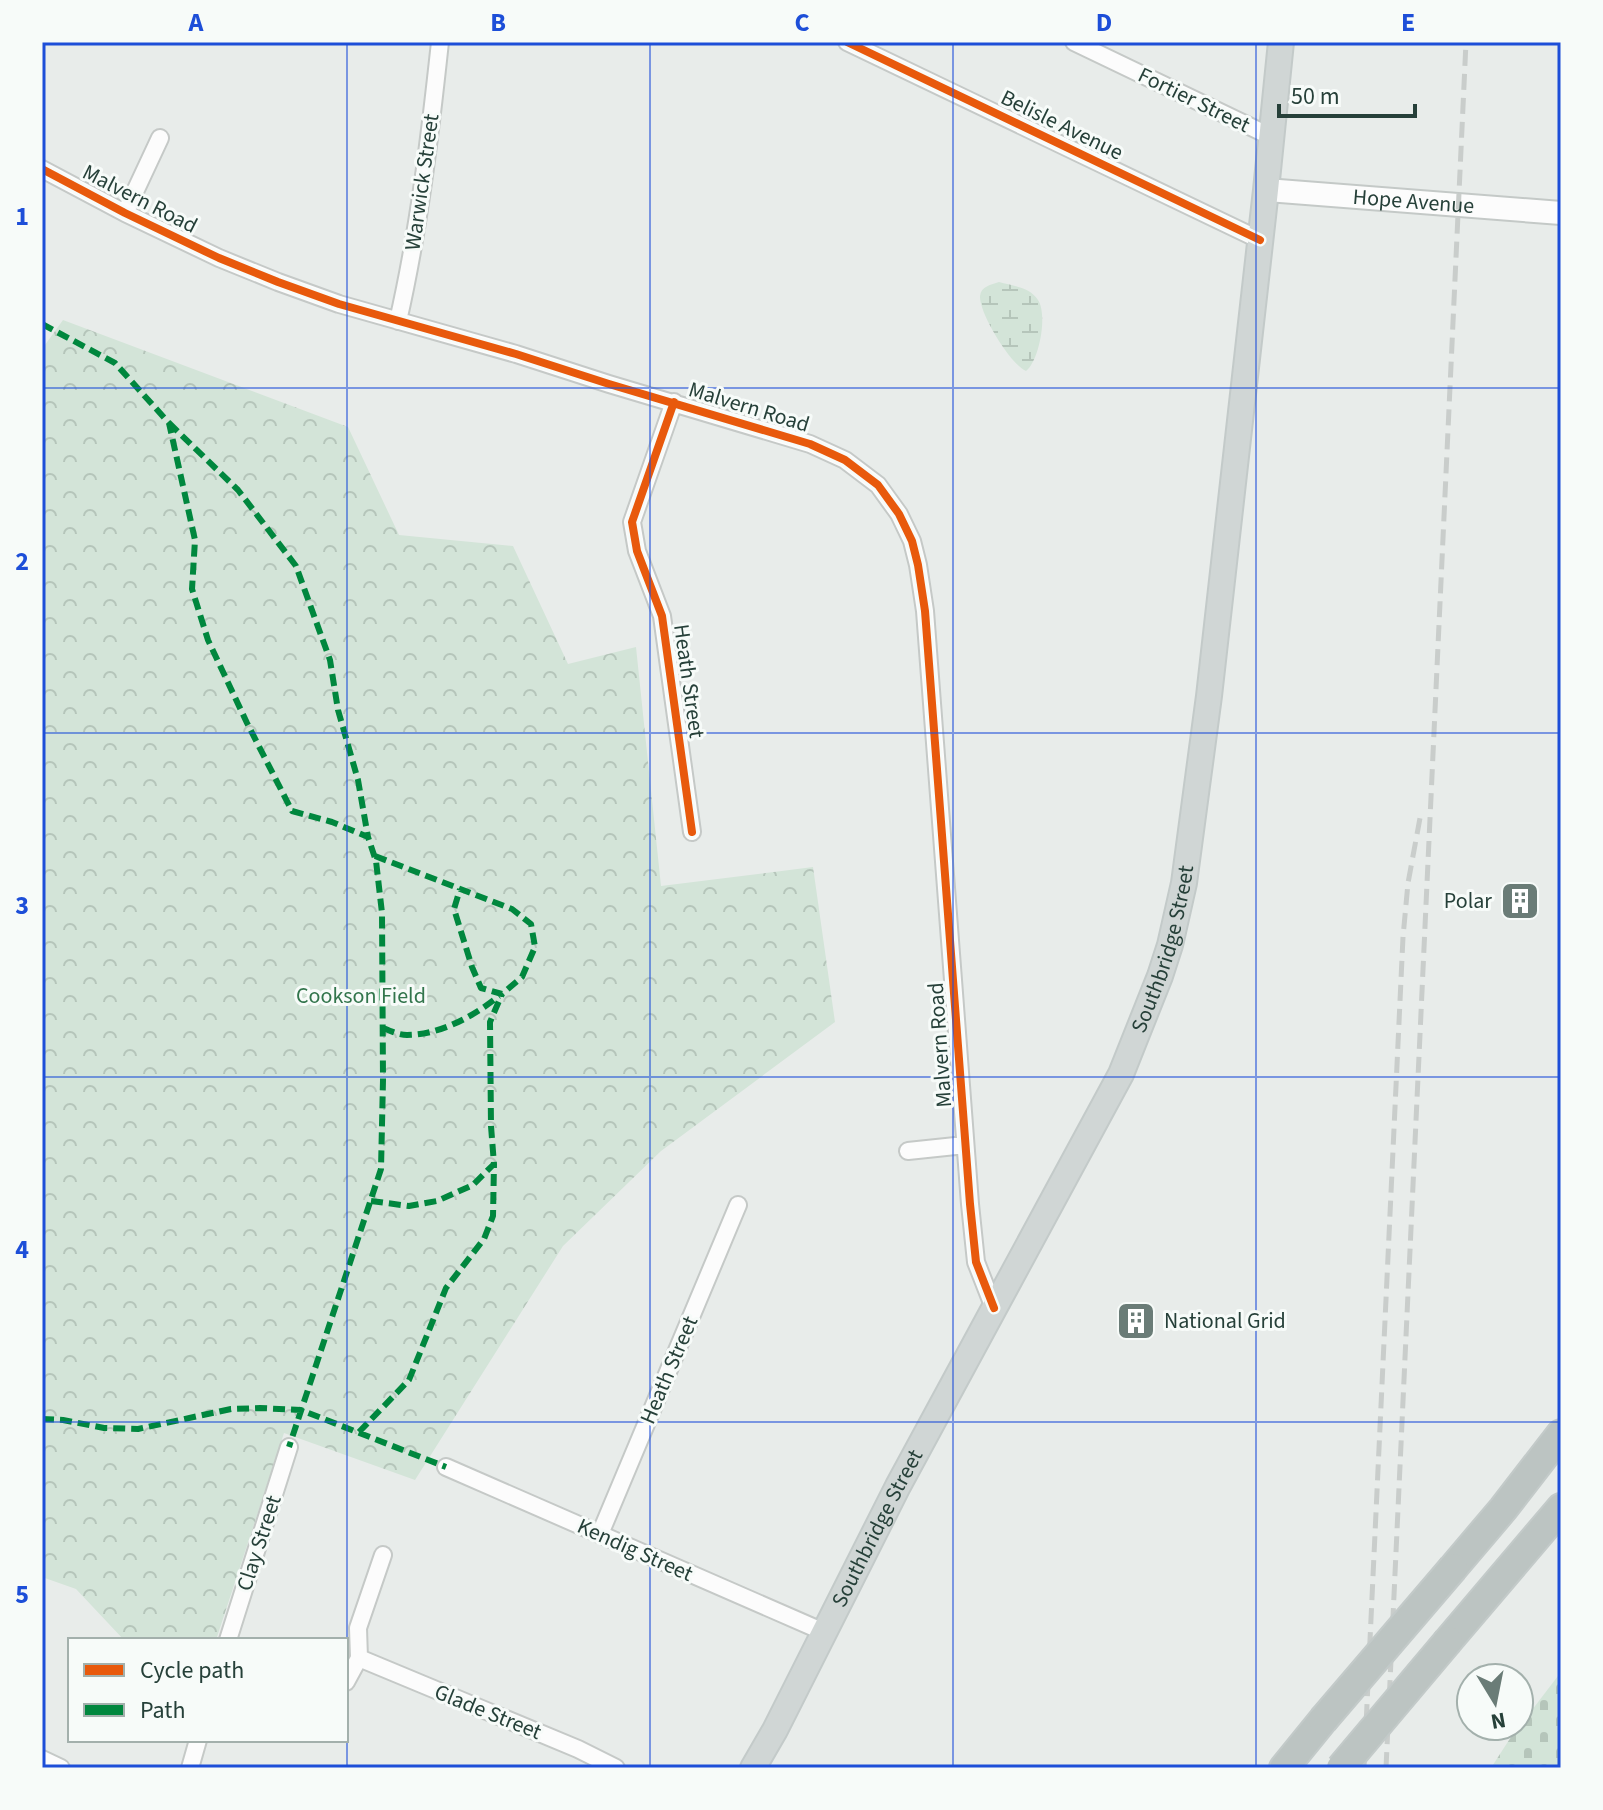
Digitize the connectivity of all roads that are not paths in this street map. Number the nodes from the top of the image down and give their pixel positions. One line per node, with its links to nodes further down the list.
1 (440, 42): 12 (street, Warwick Street)
2 (847, 42): 11 (street, Belisle Avenue)
3 (1074, 42): 5 (street, Fortier Street)
4 (1281, 42): 5 (main road, Southbridge Street)
5 (1272, 137): 8 (main road, Southbridge Street)
6 (160, 138): 9 (street)
7 (42, 169): 9 (street, Malvern Road)
8 (1266, 190): 10 (main road, Hope Avenue); 11 (main road, Southbridge Street)
9 (125, 213): 12 (street, Malvern Road)
10 (1561, 213)
11 (1260, 240): 18 (main road, Southbridge Street)
12 (398, 321): 13 (street, Malvern Road)
13 (674, 402): 14 (street, Heath Street); 15 (street, Malvern Road)
14 (692, 832)
15 (965, 1145): 16 (street); 18 (street, Malvern Road)
16 (908, 1151)
17 (738, 1205): 23 (street, Heath Street)
18 (994, 1308): 25 (main road, Southbridge Street)
19 (1561, 1434): 37 (highway, bridge)
20 (289, 1447): 26 (street, Clay Street)
21 (446, 1467): 23 (street, Kendig Street)
22 (1561, 1508): 38 (highway, bridge)
23 (600, 1534): 25 (street, Kendig Street)
24 (383, 1555): 27 (street)
25 (824, 1632): 29 (main road, Southbridge Street)
26 (229, 1638)
27 (359, 1658): 28 (street); 34 (street, Glade Street)
28 (348, 1678)
29 (775, 1730): 35 (main road, Southbridge Street); 36 (main road)
30 (197, 1742): 33 (street)
31 (42, 1759): 32 (street)
32 (61, 1768)
33 (190, 1768)
34 (616, 1768)
35 (753, 1768)
36 (766, 1768)
37 (1284, 1768)
38 (1341, 1768)

